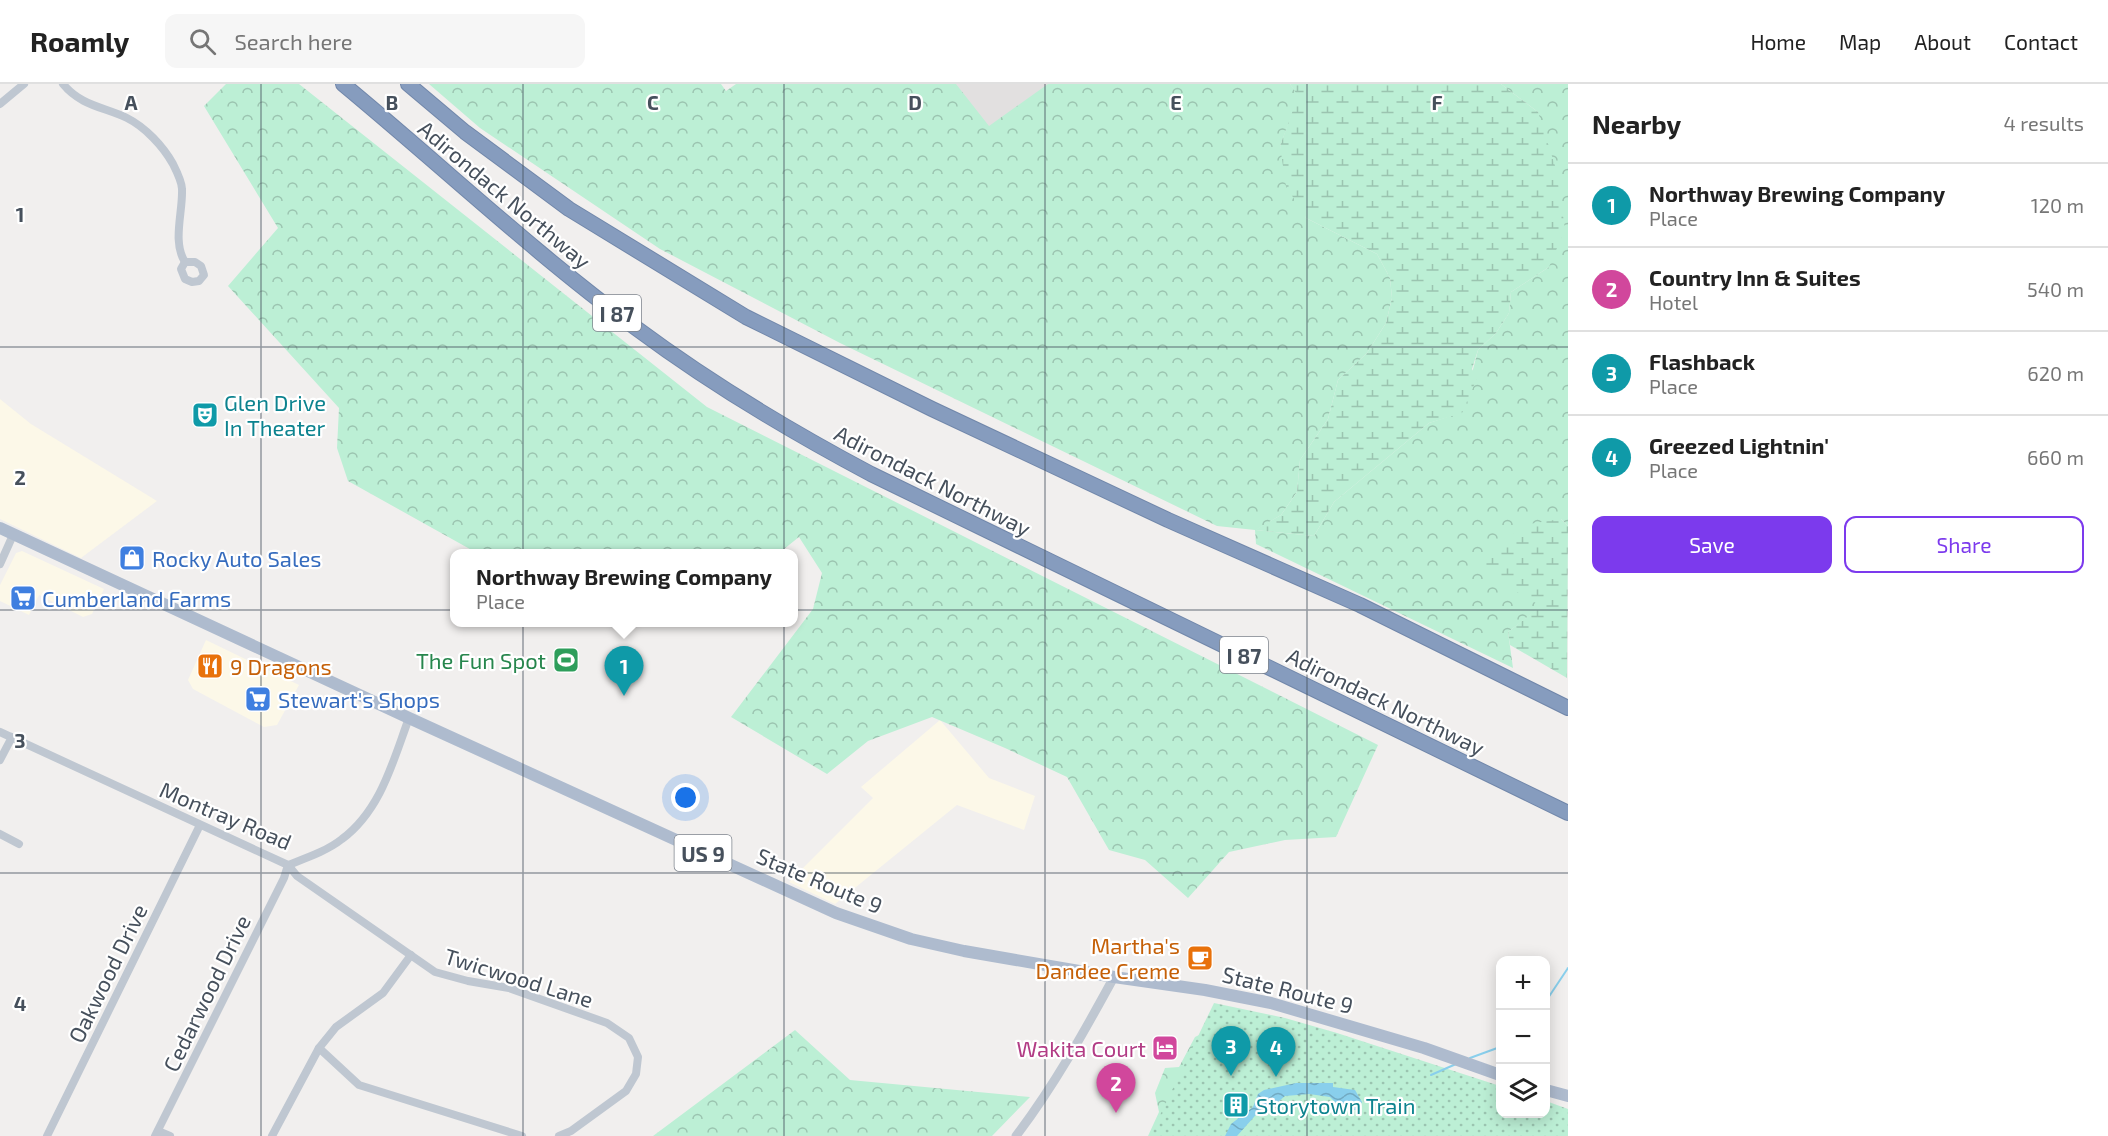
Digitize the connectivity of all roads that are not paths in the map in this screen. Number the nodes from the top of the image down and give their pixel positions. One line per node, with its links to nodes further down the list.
1 (24, 84): 5 (street)
2 (63, 84): 6 (street)
3 (343, 84): 15 (highway, Adirondack Northway / I 87)
4 (408, 84): 10 (highway, Adirondack Northway)
5 (0, 104)
6 (185, 262)
7 (0, 528): 8 (main road, State Route 9 / US 9)
8 (13, 535): 9 (street); 11 (main road, State Route 9 / US 9)
9 (0, 564)
10 (1568, 708)
11 (409, 718): 19 (street, Montray Road); 21 (main road, State Route 9 / US 9)
12 (0, 732): 13 (street, Montray Road)
13 (12, 737): 14 (street); 16 (street, Montray Road)
14 (0, 760)
15 (1568, 813)
16 (200, 825): 19 (street, Montray Road); 27 (street, Oakwood Drive)
17 (0, 834): 18 (street)
18 (20, 844)
19 (288, 865): 20 (street, Twicwood Lane); 26 (street, Cedarwood Drive)
20 (411, 955): 22 (street); 31 (street, Twicwood Lane)
21 (1114, 977): 23 (main road, State Route 9 / US 9); 32 (street)
22 (319, 1048): 29 (street); 30 (street)
23 (1496, 1073)
24 (1550, 1091): 25 (main road)
25 (1568, 1096)
26 (157, 1133): 28 (street)
27 (46, 1136)
28 (170, 1136)
29 (272, 1136)
30 (522, 1136)
31 (559, 1136)
32 (1016, 1136)

